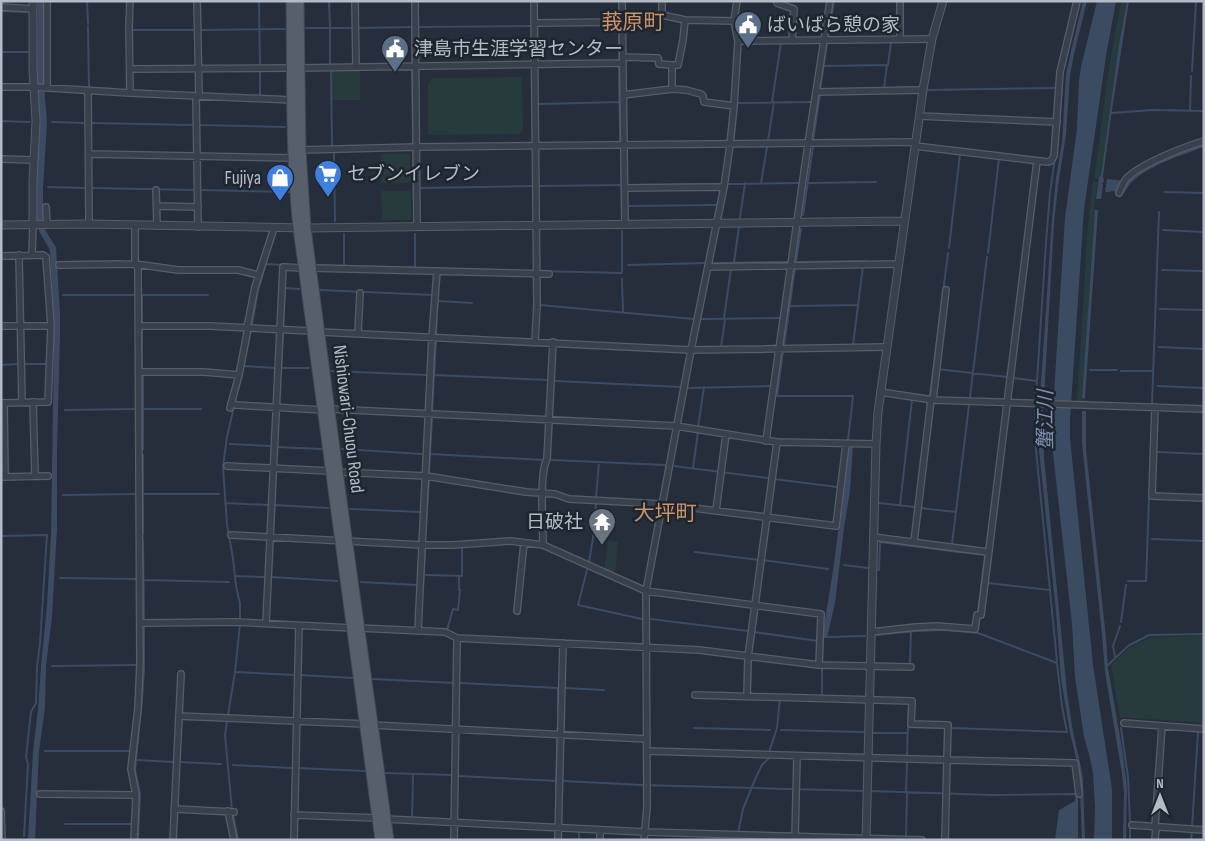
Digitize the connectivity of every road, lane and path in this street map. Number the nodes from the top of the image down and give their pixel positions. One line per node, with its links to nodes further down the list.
1 (47, 1): 40 (street)
2 (130, 1): 36 (street)
3 (197, 1): 37 (street)
4 (291, 1): 35 (main road, Nishiowari-Chuou Road)
5 (299, 1): 35 (main road, Nishiowari-Chuou Road)
6 (355, 1): 34 (street)
7 (415, 1): 33 (street)
8 (534, 1): 24 (street)
9 (622, 1): 19 (street)
10 (662, 1): 20 (street)
11 (737, 1): 23 (street)
12 (777, 1): 27 (street)
13 (830, 1): 28 (street)
14 (900, 1): 26 (street)
15 (943, 1): 25 (street)
16 (1077, 1): 51 (street)
17 (32, 5): 18 (street); 39 (street)
18 (1, 7)
19 (622, 14): 20 (street); 22 (street)
20 (662, 15): 21 (street)
21 (685, 20): 23 (street); 32 (street)
22 (622, 22): 24 (street); 30 (street)
23 (734, 22): 29 (street)
24 (534, 23): 31 (street)
25 (932, 39): 26 (street); 42 (street)
26 (900, 40): 28 (street)
27 (792, 41): 28 (street); 29 (street)
28 (824, 41): 44 (street)
29 (738, 42): 49 (street)
30 (622, 60): 31 (street); 32 (street); 46 (street)
31 (534, 64): 33 (street); 57 (street)
32 (672, 65): 41 (street)
33 (416, 66): 34 (street); 58 (street)
34 (356, 67): 35 (street)
35 (296, 68): 37 (street); 48 (main road, Nishiowari-Chuou Road); 59 (main road, Nishiowari-Chuou Road)
36 (130, 69): 37 (street); 45 (street)
37 (199, 69): 47 (street)
38 (1, 87): 39 (street)
39 (35, 88): 40 (street); 64 (street)
40 (47, 88): 43 (street)
41 (672, 89): 46 (street); 49 (street)
42 (923, 90): 44 (street); 50 (street)
43 (88, 91): 45 (street); 60 (street)
44 (816, 92): 54 (street)
45 (130, 93): 47 (street)
46 (623, 95): 56 (street)
47 (197, 96): 48 (street); 61 (street)
48 (292, 100): 62 (main road, Nishiowari-Chuou Road)
49 (734, 106): 53 (street)
50 (919, 116): 51 (street); 55 (street)
51 (1057, 122): 65 (street)
52 (1204, 141): 69 (street)
53 (730, 144): 54 (street); 56 (street); 66 (street)
54 (808, 144): 55 (street); 74 (street)
55 (915, 144): 65 (street); 73 (street)
56 (624, 145): 57 (street); 67 (street)
57 (535, 146): 58 (street); 82 (street)
58 (416, 147): 59 (street); 85 (street)
59 (301, 150): 87 (main road, Nishiowari-Chuou Road)
60 (89, 154): 61 (street); 76 (street)
61 (197, 156): 62 (street); 72 (street)
62 (293, 158): 87 (main road, Nishiowari-Chuou Road)
63 (1, 159): 64 (street)
64 (34, 160): 79 (street)
65 (1037, 161): 123 (street)
66 (724, 186): 67 (street); 75 (street)
67 (624, 188): 77 (street)
68 (156, 190): 70 (street)
69 (1119, 192)
70 (156, 206): 72 (street); 83 (street)
71 (46, 207): 80 (street)
72 (198, 207): 84 (street)
73 (904, 221): 74 (street); 92 (street)
74 (798, 222): 75 (street); 94 (street)
75 (717, 223): 77 (street); 95 (street)
76 (89, 224): 80 (street); 81 (street)
77 (625, 224): 82 (street)
78 (1, 225): 79 (street)
79 (35, 225): 80 (street); 89 (street)
80 (47, 225)
81 (135, 225): 83 (street); 91 (street)
82 (536, 225): 85 (street); 98 (street)
83 (157, 226): 84 (street)
84 (198, 227): 86 (street)
85 (417, 227): 87 (street)
86 (274, 228): 87 (street); 100 (street)
87 (302, 228): 96 (main road, Nishiowari-Chuou Road)
88 (19, 255): 89 (street); 90 (street); 104 (street)
89 (32, 255): 105 (street)
90 (1, 256)
91 (135, 264): 93 (street); 100 (street); 106 (street)
92 (898, 264): 94 (street); 114 (street)
93 (59, 265)
94 (791, 265): 95 (street); 115 (street)
95 (708, 267): 116 (street)
96 (307, 268): 97 (street); 108 (street); 109 (main road, Nishiowari-Chuou Road)
97 (437, 271): 98 (street); 111 (street)
98 (536, 272): 99 (street); 112 (street)
99 (548, 274)
100 (259, 275): 107 (street)
101 (946, 290): 120 (street)
102 (360, 293): 110 (street)
103 (1, 326): 104 (street)
104 (21, 326): 105 (street); 121 (street)
105 (51, 326): 122 (street)
106 (139, 326): 107 (street); 117 (street)
107 (248, 328): 108 (street); 118 (street)
108 (280, 330): 109 (street); 125 (street)
109 (316, 331): 110 (street); 127 (main road, Nishiowari-Chuou Road)
110 (358, 333): 111 (street)
111 (432, 337): 112 (street); 129 (street)
112 (535, 341): 113 (street)
113 (553, 342): 116 (street); 130 (street)
114 (887, 348): 115 (street); 119 (street)
115 (779, 349): 116 (street); 133 (street)
116 (691, 350): 131 (street)
117 (139, 372): 118 (street); 161 (street)
118 (238, 374): 125 (street)
119 (880, 392): 120 (street); 136 (street)
120 (932, 400): 123 (street); 153 (street)
121 (22, 402): 122 (street); 124 (street)
122 (33, 402): 140 (street)
123 (1008, 402): 126 (street); 157 (street)
124 (3, 403): 143 (street)
125 (276, 407): 127 (street); 138 (street)
126 (1155, 407): 128 (street); 145 (street)
127 (326, 409): 129 (street); 139 (main road, Nishiowari-Chuou Road)
128 (1204, 409)
129 (428, 414): 130 (street); 142 (street)
130 (549, 420): 131 (street); 144 (street)
131 (676, 426): 132 (street); 146 (street)
132 (726, 434): 133 (street); 147 (street)
133 (766, 441): 134 (street)
134 (776, 442): 135 (street); 148 (street)
135 (846, 444): 136 (street); 148 (street)
136 (876, 444): 151 (street)
137 (227, 466): 138 (street)
138 (273, 468): 139 (street); 150 (street)
139 (334, 472): 142 (street); 152 (main road, Nishiowari-Chuou Road)
140 (35, 476): 141 (street); 143 (street)
141 (48, 476)
142 (426, 476): 144 (street); 155 (street)
143 (3, 477)
144 (542, 494): 146 (street); 156 (street)
145 (1204, 498)
146 (662, 504): 147 (street); 158 (street)
147 (716, 511): 148 (street)
148 (766, 518): 159 (street)
149 (232, 535): 150 (street)
150 (270, 537): 152 (street); 162 (street)
151 (874, 537): 153 (street); 166 (street)
152 (343, 540): 155 (street); 164 (main road, Nishiowari-Chuou Road)
153 (914, 542): 157 (street)
154 (524, 543): 155 (street); 156 (street); 160 (street)
155 (423, 545): 165 (street)
156 (543, 545): 158 (street)
157 (988, 552): 166 (street)
158 (646, 591): 159 (street); 169 (street)
159 (755, 605): 170 (street); 171 (street)
160 (517, 611)
161 (140, 623): 162 (street); 193 (street)
162 (266, 624): 163 (street)
163 (299, 625): 164 (street); 179 (street)
164 (356, 628): 165 (street); 181 (main road, Nishiowari-Chuou Road)
165 (418, 631): 167 (street)
166 (871, 632): 172 (street)
167 (457, 638): 168 (street); 183 (street)
168 (563, 643): 169 (street); 185 (street)
169 (646, 648): 170 (street); 186 (street)
170 (748, 657): 171 (street); 176 (street)
171 (821, 665): 172 (street)
172 (870, 666): 173 (street); 177 (street)
173 (911, 668)
174 (181, 674): 178 (street)
175 (695, 695): 176 (street)
176 (747, 697): 177 (street)
177 (869, 700): 189 (street); 190 (street)
178 (179, 716): 179 (street); 194 (street)
179 (297, 722): 181 (street); 196 (street)
180 (1124, 723): 182 (street)
181 (369, 725): 183 (street); 197 (main road, Nishiowari-Chuou Road)
182 (1162, 726): 184 (street); 200 (street)
183 (457, 729): 185 (street); 198 (street)
184 (1204, 729)
185 (560, 734): 186 (street); 201 (street)
186 (647, 738): 187 (street)
187 (647, 752): 188 (street); 204 (street)
188 (797, 756): 189 (street); 207 (street)
189 (868, 758): 190 (street); 208 (street)
190 (947, 760): 192 (street); 222 (street)
191 (40, 794): 193 (street)
192 (1079, 794)
193 (136, 795): 210 (street)
194 (174, 809): 211 (street); 212 (street)
195 (1, 811): 209 (street)
196 (294, 815): 197 (street); 213 (street)
197 (382, 819): 198 (street); 214 (main road, Nishiowari-Chuou Road); 215 (main road, Nishiowari-Chuou Road)
198 (455, 822): 201 (street); 216 (street)
199 (1132, 825): 200 (street)
200 (1155, 826): 203 (street); 223 (street)
201 (558, 828): 202 (street); 217 (street)
202 (600, 830): 204 (street); 218 (street)
203 (1204, 830)
204 (645, 832): 205 (street); 219 (street)
205 (688, 833): 206 (street); 220 (street)
206 (735, 835): 207 (street)
207 (795, 838): 208 (street)
208 (866, 839): 221 (street)
209 (2, 840)
210 (134, 840)
211 (173, 840)
212 (234, 840)
213 (294, 840)
214 (380, 840)
215 (389, 840)
216 (454, 840)
217 (558, 840)
218 (600, 840)
219 (644, 840)
220 (688, 840)
221 (922, 840)
222 (945, 840)
223 (1155, 840)

